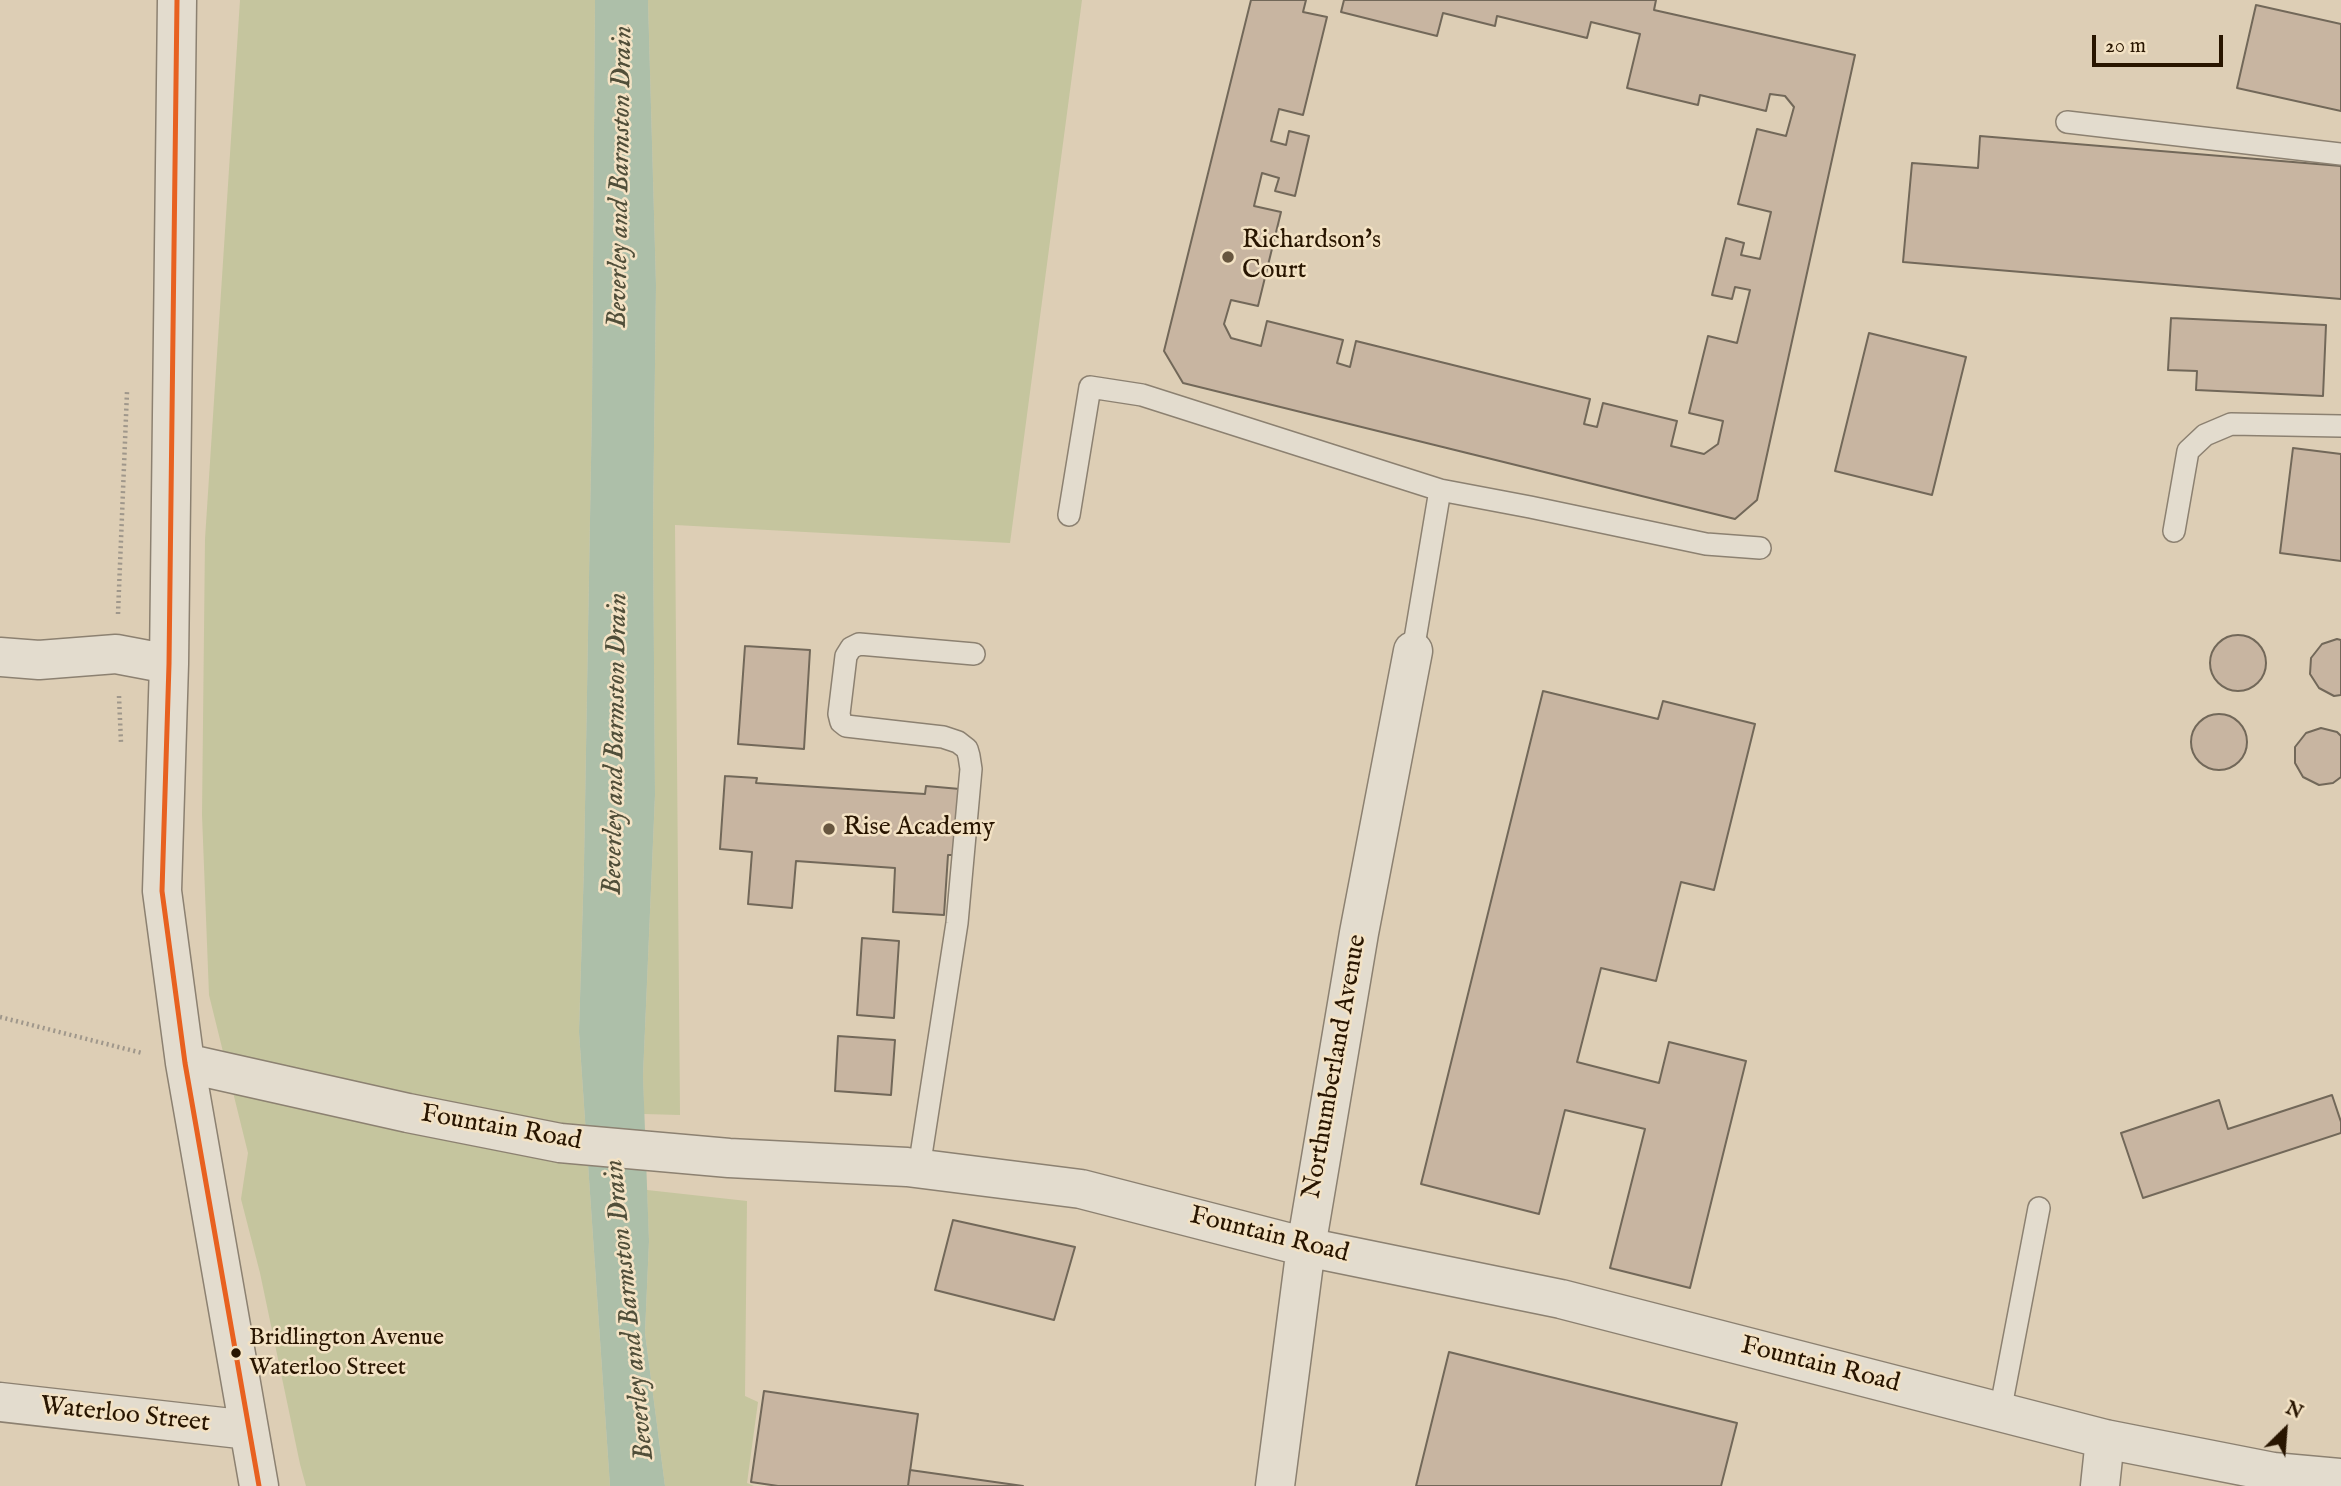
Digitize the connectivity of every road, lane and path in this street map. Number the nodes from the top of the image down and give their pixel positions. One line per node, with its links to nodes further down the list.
1 (177, 0): 12 (street)
2 (2067, 122): 3 (lane)
3 (2341, 154)
4 (2341, 426): 7 (lane)
5 (1440, 490): 6 (lane); 8 (lane); 9 (lane)
6 (1069, 515)
7 (2174, 531)
8 (1760, 548)
9 (1413, 651): 17 (street, Northumberland Avenue)
10 (974, 654): 15 (lane)
11 (0, 657): 12 (street)
12 (169, 664): 14 (street)
13 (0, 1017): 14 (path)
14 (185, 1063): 15 (street, Fountain Road); 20 (street)
15 (919, 1168): 17 (street, Fountain Road)
16 (2039, 1208): 19 (lane)
17 (1306, 1247): 19 (street, Fountain Road); 24 (street, Northumberland Avenue)
18 (0, 1402): 20 (street, Waterloo Street)
19 (2000, 1412): 21 (street, Fountain Road)
20 (249, 1430): 23 (street)
21 (2105, 1439): 22 (street, Fountain Road); 25 (street)
22 (2341, 1478)
23 (259, 1486)
24 (1275, 1486)
25 (2100, 1486)

